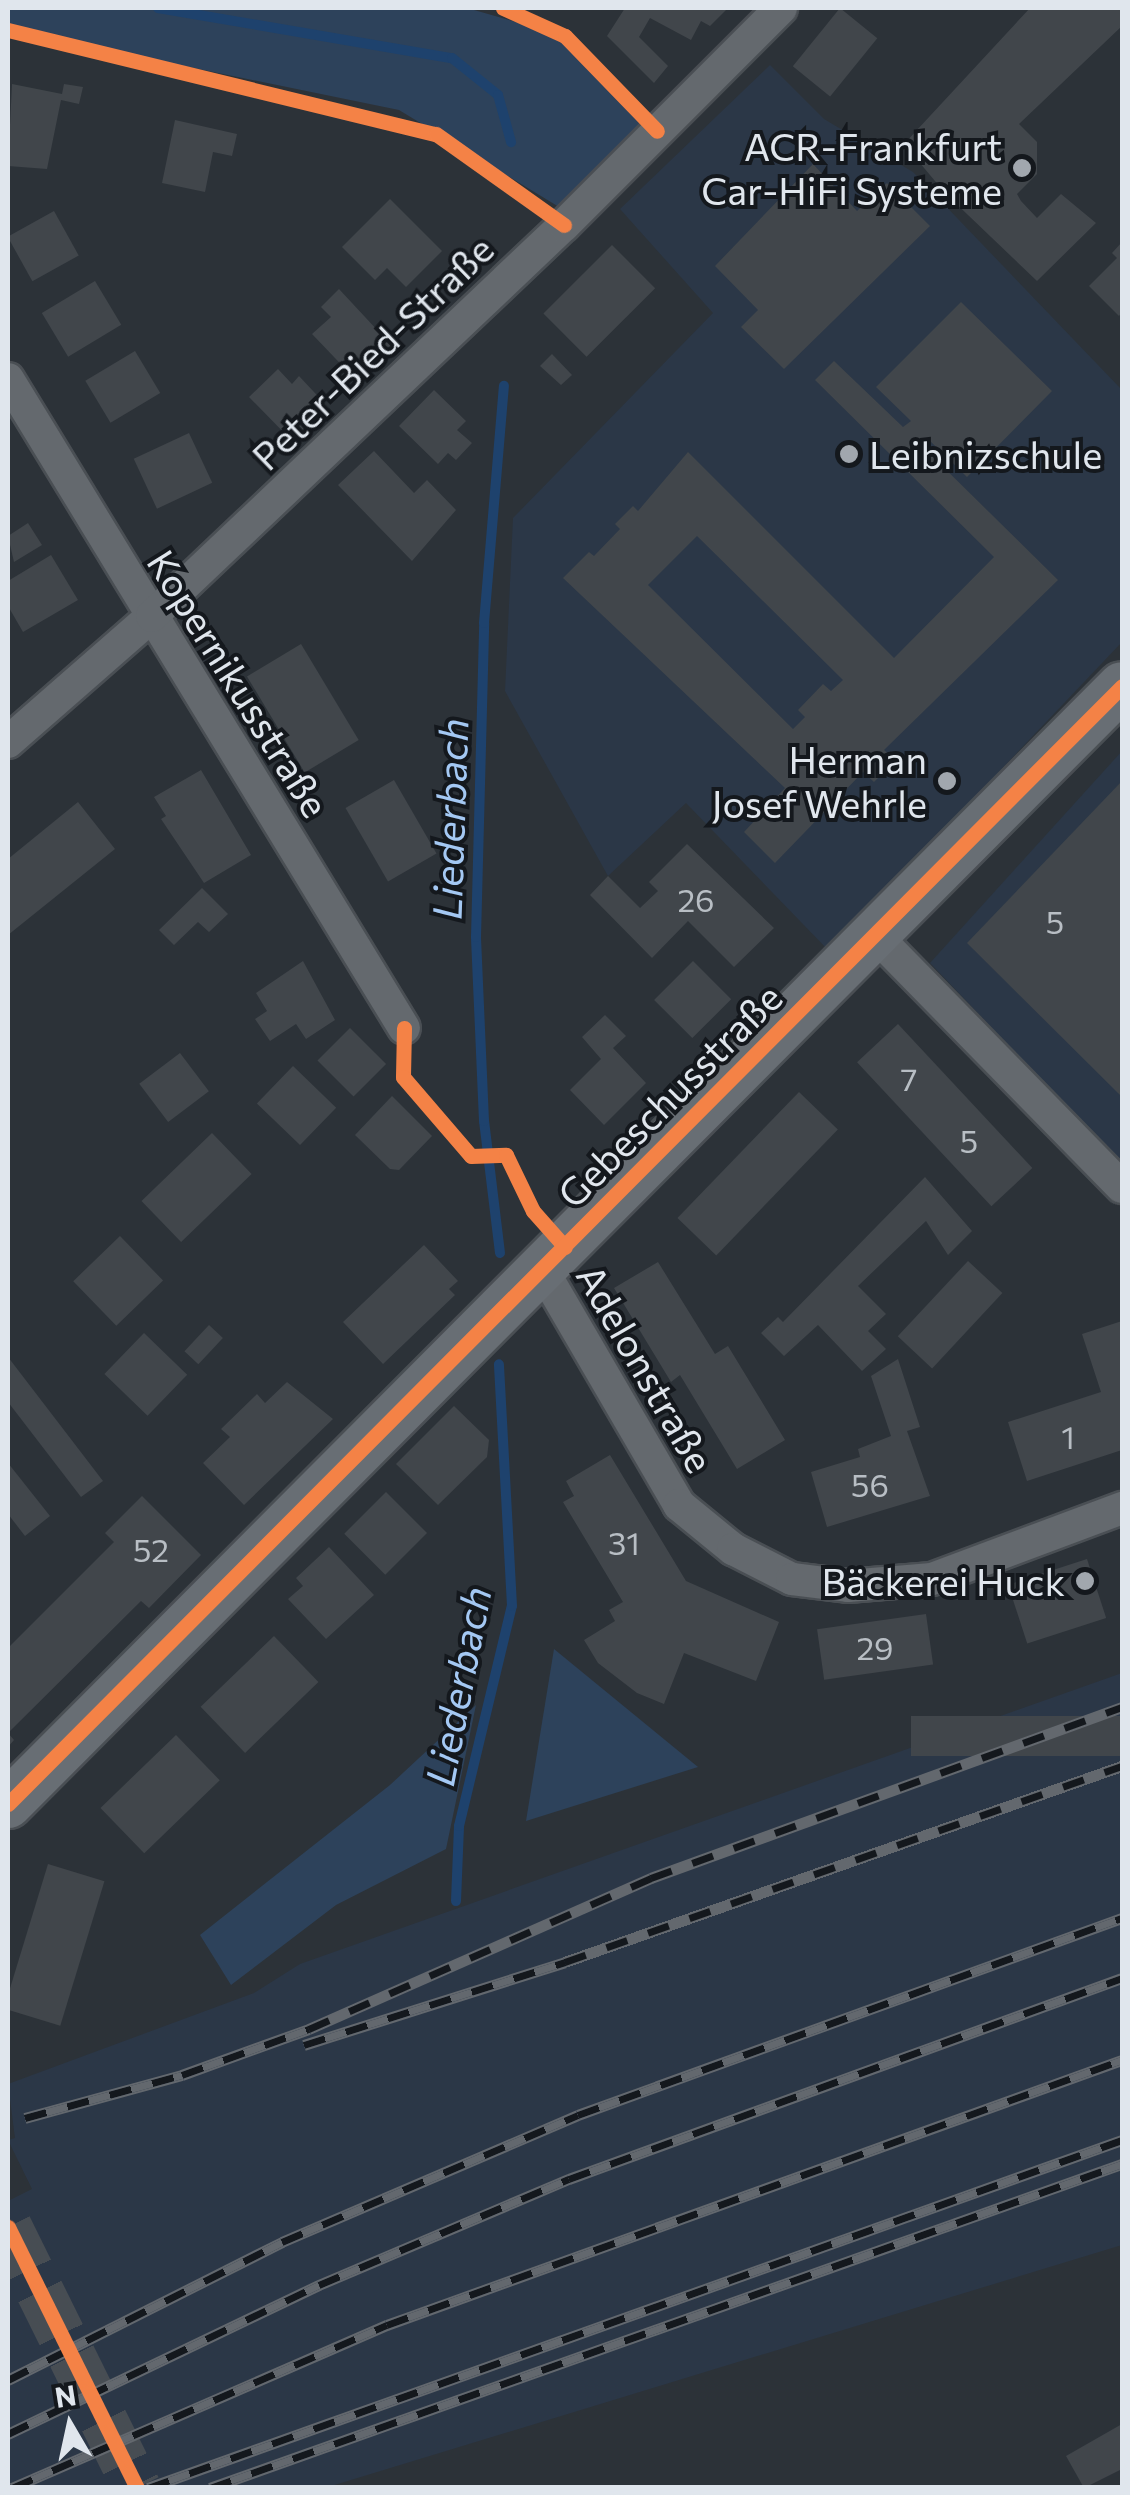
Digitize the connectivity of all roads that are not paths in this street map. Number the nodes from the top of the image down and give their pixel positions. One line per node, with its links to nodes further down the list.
1 (781, 8): 3 (street, Peter-Bied-Straße)
2 (8, 379): 3 (street, Kopernikusstraße)
3 (152, 616): 5 (street, Peter-Bied-Straße); 7 (street, Kopernikusstraße)
4 (1122, 686): 6 (street, Gebeschusstraße)
5 (8, 742)
6 (874, 934): 8 (street); 9 (street, Gebeschusstraße)
7 (404, 1028)
8 (1122, 1187)
9 (543, 1272): 10 (street, Adelonstraße); 11 (street, Gebeschusstraße)
10 (1122, 1508)
11 (8, 1804)

